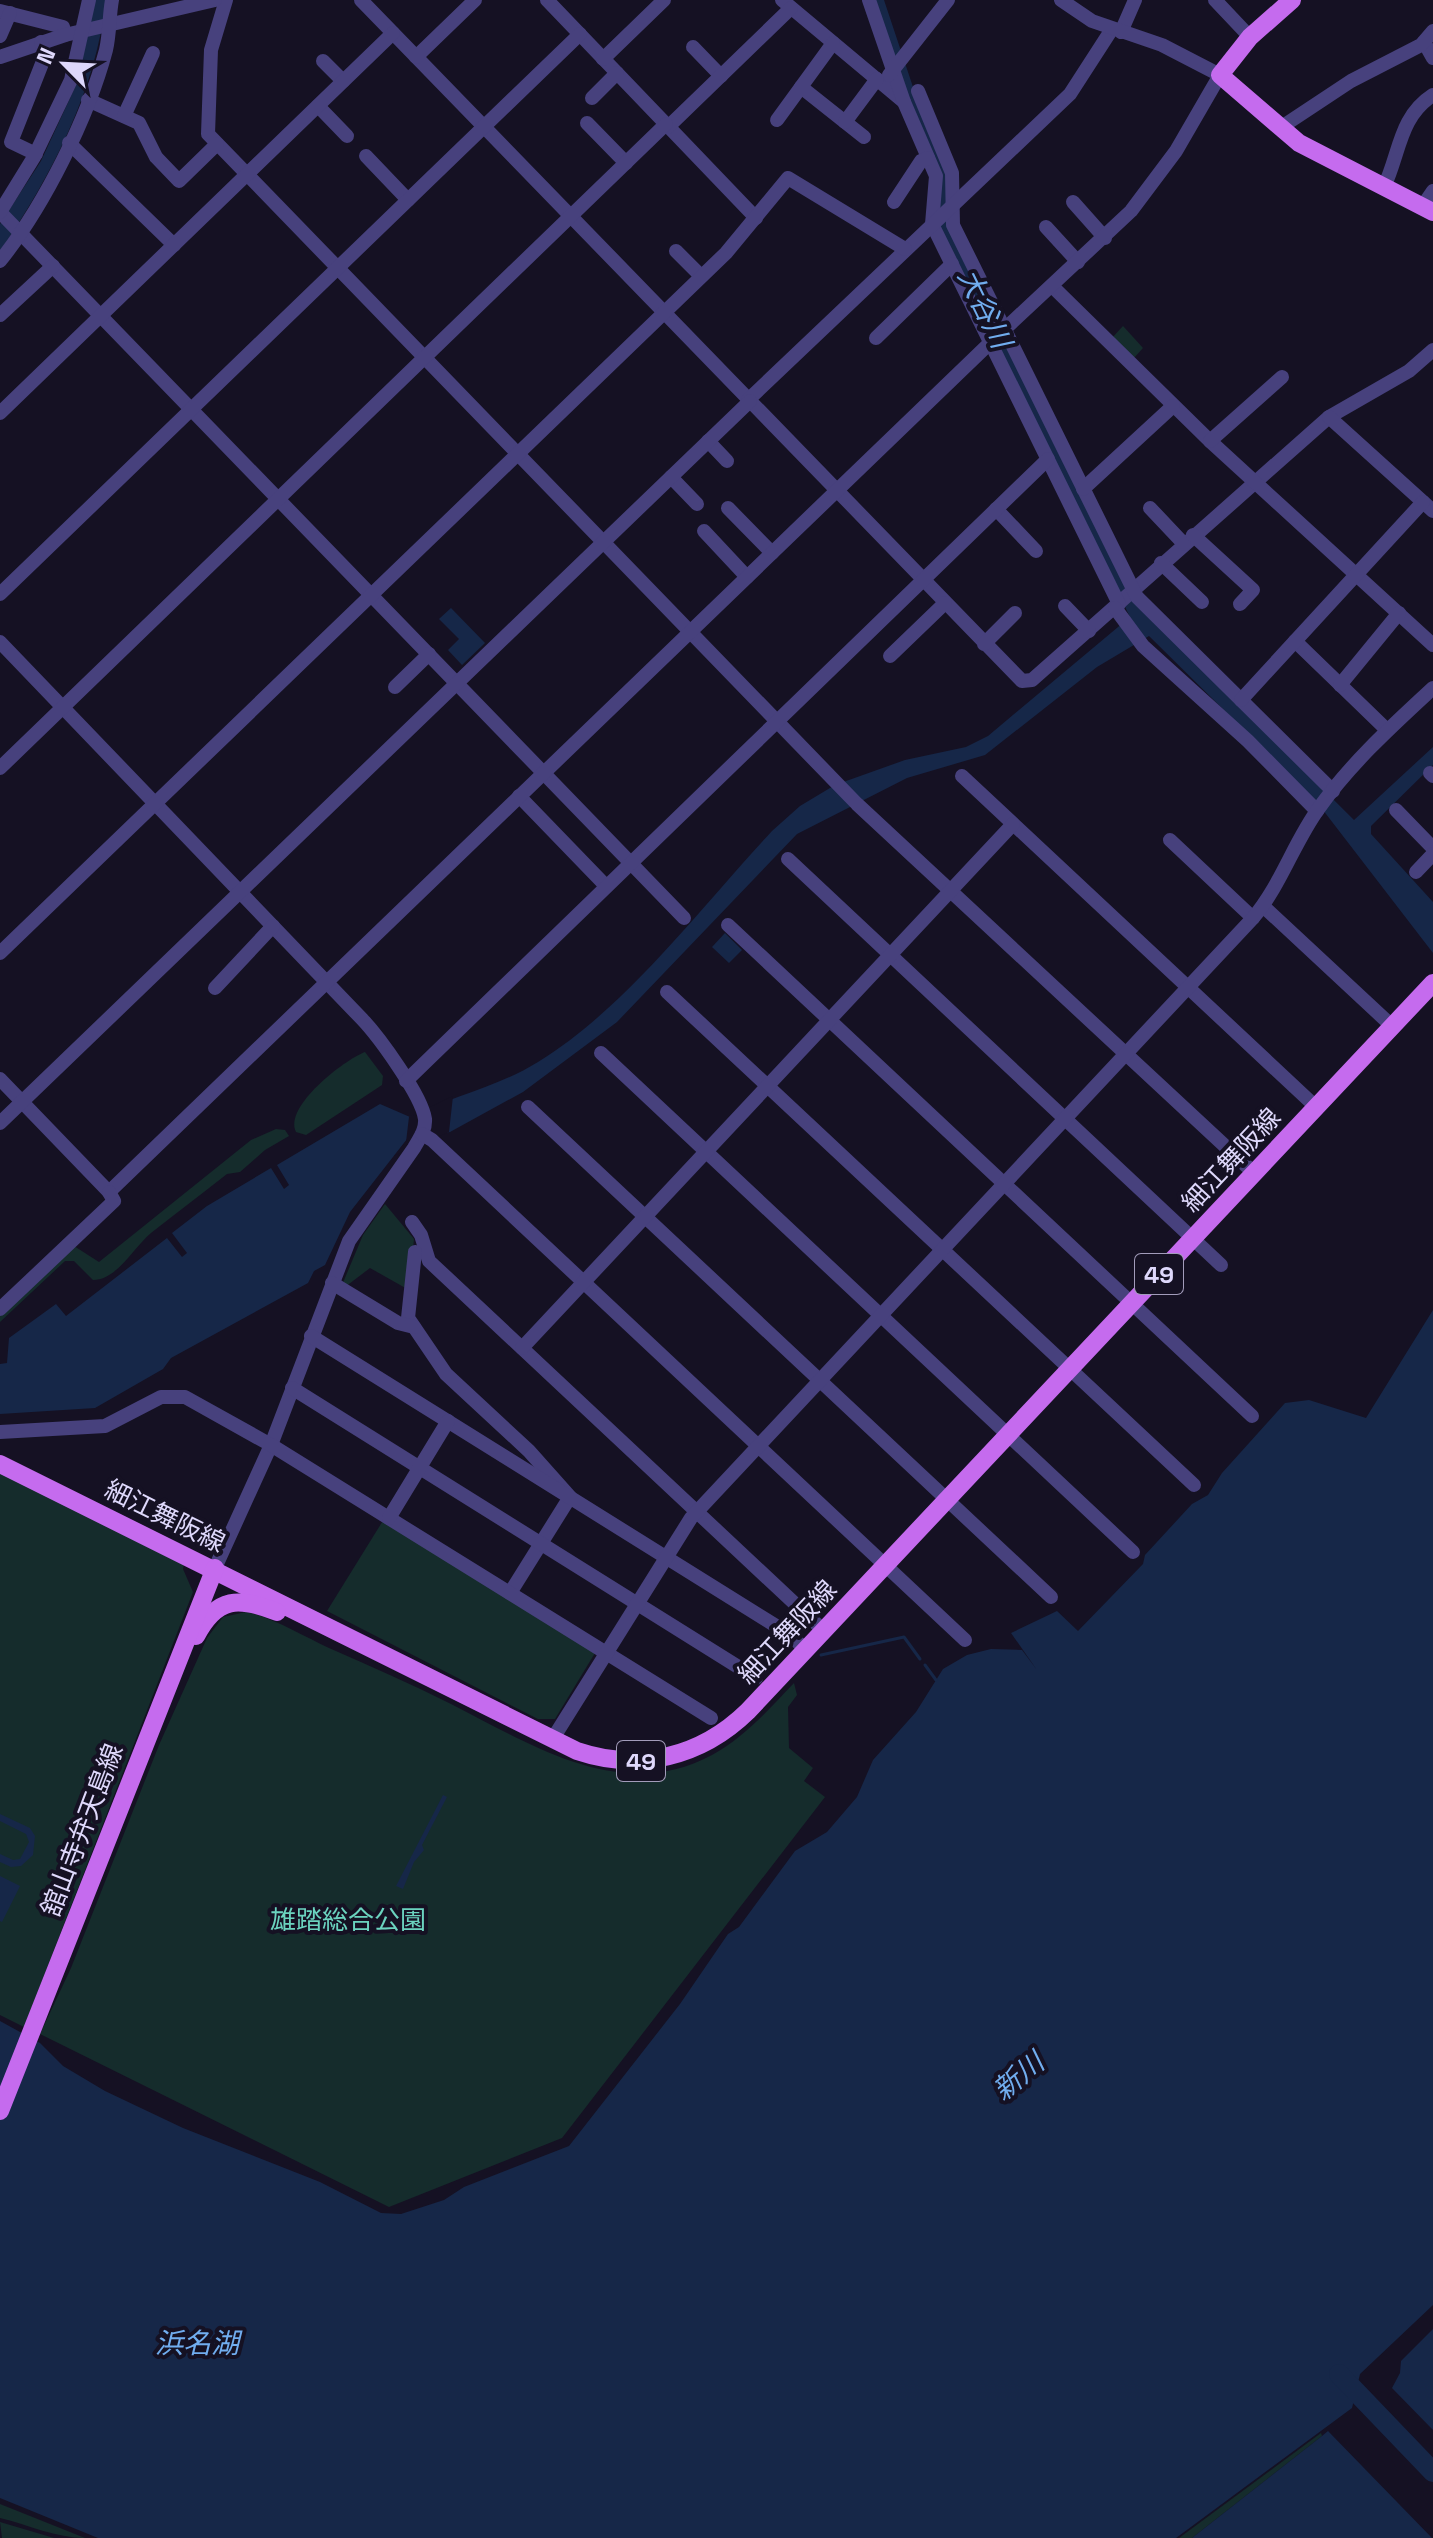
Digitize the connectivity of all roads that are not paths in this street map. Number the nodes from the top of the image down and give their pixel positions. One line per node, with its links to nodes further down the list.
1 (89, 0): 19 (street)
2 (112, 0): 17 (street)
3 (215, 0): 17 (street)
4 (226, 0): 58 (street)
5 (361, 0): 20 (street)
6 (475, 0): 31 (street)
7 (547, 0): 21 (street)
8 (664, 0): 33 (street)
9 (869, 0): 35 (street)
10 (948, 0): 35 (street)
11 (1061, 0): 18 (street)
12 (1135, 0): 18 (street)
13 (1215, 0): 24 (street)
14 (1292, 0): 24 (main road)
15 (786, 4): 27 (street); 38 (street)
16 (5, 12): 22 (street); 23 (street)
17 (107, 26): 19 (street); 45 (street)
18 (1116, 30): 37 (street); 70 (street)
19 (82, 32): 22 (street); 59 (street)
20 (393, 33): 31 (street); 39 (street)
21 (580, 34): 33 (street); 53 (street)
22 (65, 35): 26 (street)
23 (0, 36)
24 (1250, 37): 37 (main road)
25 (1429, 37): 32 (street); 54 (street)
26 (41, 42): 30 (street); 59 (street)
27 (833, 43): 40 (street); 41 (street)
28 (693, 47): 38 (street)
29 (153, 53): 48 (street)
30 (0, 57)
31 (416, 57): 53 (street)
32 (1433, 58)
33 (603, 59): 36 (street)
34 (323, 61): 39 (street)
35 (898, 64): 40 (street); 46 (street)
36 (617, 73): 44 (street); 52 (street)
37 (1220, 75): 54 (main road); 75 (street)
38 (721, 76): 52 (street)
39 (343, 81): 47 (street)
40 (879, 81): 46 (street); 50 (street)
41 (801, 87): 49 (street); 50 (street)
42 (918, 91): 70 (street)
43 (1433, 95): 64 (street)
44 (592, 98)
45 (88, 100): 48 (street); 57 (street)
46 (904, 102): 61 (street)
47 (318, 106): 55 (street); 63 (street)
48 (124, 116): 58 (street)
49 (777, 120)
50 (845, 122): 56 (street)
51 (587, 123): 62 (street)
52 (667, 126): 62 (street); 72 (street)
53 (484, 127): 65 (street); 71 (street)
54 (1280, 128): 64 (main road)
55 (347, 136)
56 (864, 137)
57 (69, 143): 74 (street); 76 (street)
58 (217, 144): 63 (street)
59 (36, 154): 69 (street)
60 (366, 156): 65 (street)
61 (928, 158): 66 (street); 70 (street)
62 (626, 163): 71 (street)
63 (247, 174): 76 (street); 83 (street)
64 (1384, 187): 68 (main road)
65 (408, 200): 83 (street)
66 (894, 202)
67 (1073, 202): 75 (street)
68 (1429, 203)
69 (1, 213): 74 (street)
70 (941, 215): 77 (street); 81 (street); 89 (street)
71 (571, 217): 86 (street); 92 (street)
72 (756, 218): 77 (street); 84 (street)
73 (1046, 227): 80 (street)
74 (19, 231): 79 (street); 82 (street)
75 (1105, 238): 80 (street)
76 (174, 245): 88 (street)
77 (905, 249): 94 (street)
78 (676, 251): 84 (street)
79 (0, 261)
80 (1078, 262): 85 (street)
81 (952, 264): 89 (street); 90 (street)
82 (53, 266): 87 (street); 88 (street)
83 (337, 268): 92 (street); 96 (street)
84 (701, 276): 86 (street)
85 (1052, 286): 89 (street); 95 (street)
86 (664, 313): 94 (street); 101 (street)
87 (0, 315)
88 (101, 316): 96 (street); 97 (street)
89 (998, 335): 102 (street); 106 (street); 107 (street)
90 (876, 338)
91 (1433, 350): 98 (street)
92 (424, 358): 101 (street); 108 (street)
93 (1282, 377): 100 (street)
94 (749, 401): 99 (street); 107 (street)
95 (1173, 406): 100 (street); 106 (street)
96 (191, 409): 108 (street); 123 (street)
97 (0, 413)
98 (1329, 417): 105 (street); 110 (street)
99 (708, 441): 103 (street); 104 (street)
100 (1210, 441): 105 (street)
101 (517, 454): 116 (street); 124 (street)
102 (1048, 459): 113 (street); 125 (street)
103 (727, 461)
104 (671, 477): 109 (street); 116 (street)
105 (1254, 482): 115 (street); 120 (street)
106 (1083, 489): 125 (street)
107 (836, 491): 118 (street); 122 (street)
108 (278, 499): 124 (street); 145 (street)
109 (697, 504)
110 (1428, 506): 120 (street)
111 (728, 508): 118 (street)
112 (1150, 508): 115 (street)
113 (996, 509): 117 (street); 122 (street)
114 (704, 531): 121 (street)
115 (1188, 539): 119 (street); 128 (street)
116 (602, 542): 133 (street); 140 (street)
117 (1036, 551)
118 (772, 553): 121 (street)
119 (1161, 563): 125 (street); 126 (street)
120 (1356, 574): 131 (street); 134 (street)
121 (747, 577): 133 (street)
122 (923, 580): 127 (street); 146 (street)
123 (0, 594)
124 (371, 595): 138 (street); 153 (street)
125 (1124, 602): 132 (street); 144 (street); 154 (street)
126 (1202, 602)
127 (945, 603): 136 (street); 139 (street)
128 (1240, 604)
129 (1065, 606): 132 (street)
130 (1015, 613): 136 (street)
131 (1399, 613): 137 (street); 141 (street)
132 (1089, 631): 136 (street)
133 (690, 632): 146 (street); 149 (street)
134 (1295, 641): 141 (street); 144 (street)
135 (0, 642): 145 (street)
136 (984, 644)
137 (1433, 645)
138 (429, 654): 140 (street); 142 (street)
139 (890, 656)
140 (457, 683): 149 (street); 164 (street)
141 (1340, 685): 147 (street)
142 (395, 687)
143 (1433, 688): 147 (street)
144 (1241, 700): 151 (street)
145 (63, 707): 148 (street); 153 (street)
146 (776, 722): 160 (street); 163 (street)
147 (1387, 730): 151 (street)
148 (0, 768)
149 (544, 773): 152 (street); 160 (street)
150 (962, 776): 156 (street)
151 (1332, 793): 154 (street)
152 (519, 796): 162 (street); 172 (street)
153 (155, 803): 164 (street); 170 (street)
154 (1318, 809): 165 (street)
155 (1396, 810): 158 (street)
156 (1013, 824): 163 (street); 174 (street)
157 (1170, 840): 167 (street)
158 (1433, 851): 161 (street)
159 (788, 859): 171 (street)
160 (631, 863): 162 (street); 166 (street)
161 (1416, 872)
162 (606, 886): 182 (street)
163 (952, 889): 171 (street); 179 (street)
164 (240, 892): 169 (street); 184 (street)
165 (1263, 906): 167 (street); 178 (street)
166 (684, 918)
167 (1253, 918): 174 (street)
168 (728, 925): 177 (street)
169 (273, 926): 172 (street); 175 (street)
170 (0, 953)
171 (891, 955): 177 (street); 187 (street)
172 (327, 982): 182 (street); 193 (street)
173 (1433, 983): 178 (main road, 細江舞阪線 / 49)
174 (1188, 987): 179 (street); 186 (street)
175 (215, 988)
176 (667, 992): 183 (street)
177 (829, 1020): 183 (street); 192 (street)
178 (1392, 1026): 186 (main road, 細江舞阪線 / 49)
179 (1126, 1052): 187 (street); 191 (street)
180 (601, 1053): 190 (street)
181 (0, 1079): 184 (street)
182 (406, 1081): 189 (street)
183 (768, 1086): 190 (street); 197 (street)
184 (22, 1102): 188 (street); 193 (street)
185 (528, 1107): 194 (street)
186 (1316, 1107): 191 (main road, 細江舞阪線 / 49)
187 (1065, 1118): 192 (street); 196 (street)
188 (0, 1123)
189 (423, 1141): 200 (street); 201 (street)
190 (706, 1152): 194 (street); 204 (street)
191 (1254, 1173): 196 (main road, 細江舞阪線 / 49)
192 (1003, 1183): 197 (street); 202 (street)
193 (109, 1192): 203 (street)
194 (645, 1217): 201 (street); 209 (street)
195 (412, 1222): 207 (street)
196 (1193, 1238): 199 (street); 202 (main road, 細江舞阪線 / 49)
197 (942, 1249): 204 (street); 208 (street)
198 (415, 1252): 205 (street)
199 (1221, 1265)
200 (332, 1283): 205 (street); 206 (street)
201 (584, 1283): 207 (street); 216 (street)
202 (1132, 1304): 208 (main road, 細江舞阪線 / 49); 211 (street)
203 (0, 1309)
204 (880, 1315): 209 (street); 214 (street)
205 (414, 1327): 220 (street)
206 (311, 1336): 210 (street); 212 (street)
207 (522, 1348): 222 (street)
208 (1070, 1369): 214 (main road, 細江舞阪線 / 49); 219 (street)
209 (819, 1380): 216 (street); 221 (street)
210 (292, 1388): 215 (street); 218 (street)
211 (1252, 1416)
212 (448, 1421): 218 (street); 220 (street)
213 (0, 1432): 215 (street)
214 (1009, 1435): 221 (main road, 細江舞阪線 / 49); 225 (street)
215 (271, 1445): 223 (street); 228 (street)
216 (758, 1446): 222 (street); 227 (street)
217 (0, 1464): 228 (main road, 細江舞阪線 / 49)
218 (419, 1469): 223 (street); 224 (street)
219 (1194, 1485)
220 (570, 1497): 224 (street); 226 (street)
221 (947, 1500): 227 (main road, 細江舞阪線 / 49); 230 (street)
222 (697, 1511): 226 (street); 232 (street)
223 (389, 1518): 229 (street)
224 (540, 1545): 229 (street); 231 (street)
225 (1133, 1552)
226 (664, 1556): 231 (street); 235 (street)
227 (885, 1566): 232 (main road, 細江舞阪線 / 49); 234 (street)
228 (215, 1568): 233 (main road, 細江舞阪線 / 49); 238 (main road, 舘山寺弁天島線)
229 (510, 1593): 236 (street)
230 (1051, 1597)
231 (635, 1604): 236 (street); 237 (street)
232 (824, 1631): 235 (main road, 細江舞阪線 / 49)
233 (347, 1638): 238 (main road); 240 (main road, 細江舞阪線 / 49)
234 (965, 1640)
235 (806, 1650): 240 (main road, 細江舞阪線 / 49)
236 (605, 1652): 239 (street); 240 (street)
237 (756, 1678)
238 (156, 1713): 241 (main road, 舘山寺弁天島線)
239 (711, 1718)
240 (552, 1740)
241 (0, 2111)

